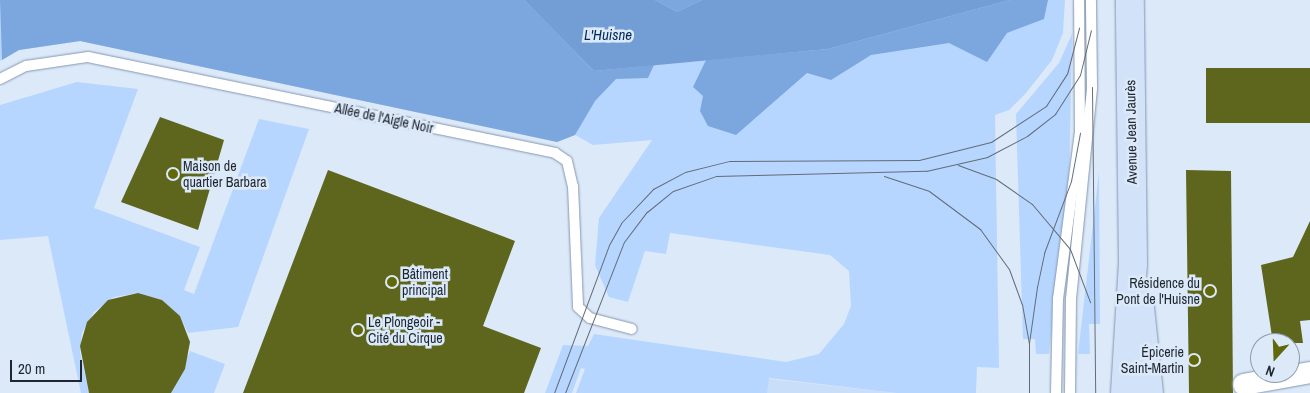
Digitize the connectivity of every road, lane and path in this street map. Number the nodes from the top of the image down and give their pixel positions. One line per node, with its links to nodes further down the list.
1 (1079, 0): 9 (lane)
2 (1091, 0): 10 (lane)
3 (1130, 0): 5 (main road, Avenue Jean Jaurès)
4 (0, 79): 6 (lane, Allée de l'Aigle Noir)
5 (1133, 264): 11 (main road, Avenue Jean Jaurès); 12 (main road, Avenue Jean Jaurès)
6 (632, 329)
7 (1310, 372): 8 (street)
8 (1242, 384)
9 (1056, 393)
10 (1070, 393)
11 (1126, 393)
12 (1149, 393)

